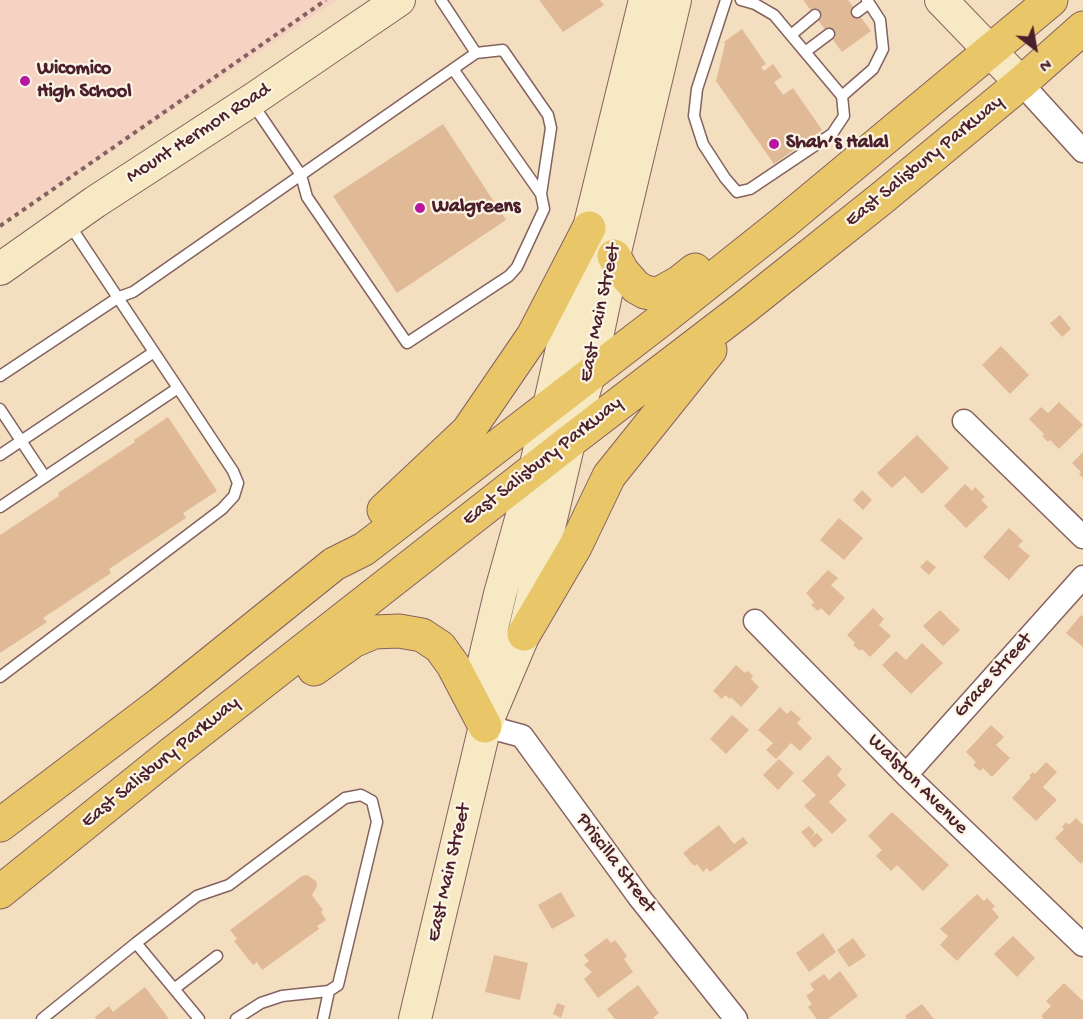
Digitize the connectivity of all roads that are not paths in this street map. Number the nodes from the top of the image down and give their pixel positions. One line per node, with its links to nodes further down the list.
1 (399, 0): 22 (main road, Mount Hermon Road)
2 (441, 0): 18 (lane)
3 (645, 0): 28 (main road, East Main Street)
4 (675, 0): 29 (main road, East Main Street)
5 (726, 0): 21 (lane)
6 (741, 0): 10 (lane)
7 (941, 0): 17 (main road)
8 (1051, 0): 17 (main road, East Salisbury Parkway)
9 (868, 2): 11 (lane); 21 (lane)
10 (764, 3): 15 (lane)
11 (857, 12)
12 (815, 15): 15 (lane)
13 (1083, 28): 20 (main road, East Salisbury Parkway)
14 (829, 34): 16 (lane)
15 (791, 35): 16 (lane)
16 (806, 52): 21 (lane)
17 (991, 52): 20 (main road); 27 (main road, East Salisbury Parkway)
18 (476, 53): 19 (lane); 25 (lane)
19 (453, 69): 24 (lane); 25 (lane)
20 (1021, 83): 23 (street); 32 (main road, East Salisbury Parkway)
21 (842, 96)
22 (250, 101): 24 (lane); 26 (main road, Mount Hermon Road)
23 (1083, 151)
24 (300, 176): 25 (lane); 31 (lane)
25 (541, 194)
26 (68, 221): 30 (main road, Mount Hermon Road); 31 (lane)
27 (783, 223): 29 (main road); 34 (main road, East Salisbury Parkway)
28 (589, 228): 37 (main road, East Main Street); 47 (main road)
29 (614, 256): 34 (main road, East Main Street)
30 (0, 269)
31 (119, 297): 33 (lane); 35 (lane)
32 (744, 308): 41 (main road, East Salisbury Parkway); 50 (main road)
33 (154, 351): 36 (lane); 40 (lane)
34 (589, 375): 37 (main road, East Salisbury Parkway); 41 (main road, East Main Street)
35 (0, 376)
36 (178, 388): 44 (lane); 51 (lane)
37 (549, 406): 43 (main road, East Main Street); 47 (main road, East Salisbury Parkway)
38 (0, 410): 40 (lane)
39 (964, 421): 46 (street)
40 (21, 441): 42 (lane); 44 (lane)
41 (569, 442): 43 (main road, East Salisbury Parkway); 50 (main road, East Main Street)
42 (0, 455)
43 (535, 469): 52 (main road, East Main Street); 53 (main road, East Salisbury Parkway)
44 (45, 477): 45 (lane)
45 (0, 507)
46 (1083, 537)
47 (334, 564): 55 (main road, East Salisbury Parkway)
48 (1083, 577): 54 (street, Grace Street)
49 (755, 621): 54 (street, Walston Avenue)
50 (524, 634): 52 (main road, East Main Street)
51 (0, 677)
52 (485, 726): 53 (main road); 66 (main road, East Main Street); 67 (street, Priscilla Street)
53 (171, 754): 56 (main road, East Salisbury Parkway)
54 (906, 775): 58 (street, Walston Avenue)
55 (0, 825)
56 (0, 892)
57 (136, 943): 60 (lane); 61 (lane); 62 (lane)
58 (1083, 945)
59 (217, 956): 60 (lane)
60 (174, 989): 63 (lane)
61 (328, 991): 64 (lane); 65 (lane)
62 (42, 1019)
63 (199, 1019)
64 (236, 1019)
65 (323, 1019)
66 (416, 1019)
67 (736, 1019)

